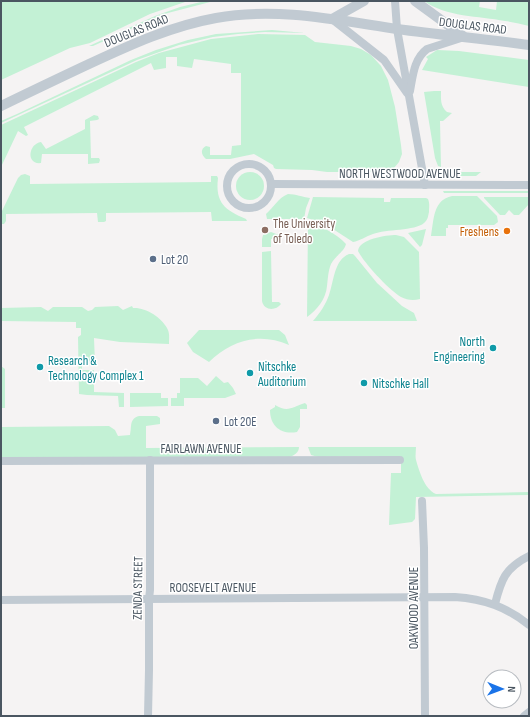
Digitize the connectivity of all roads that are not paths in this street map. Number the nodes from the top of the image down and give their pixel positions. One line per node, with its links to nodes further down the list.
1 (364, 1): 4 (street)
2 (395, 1): 5 (street)
3 (416, 1): 6 (street)
4 (332, 19): 5 (street, DOUGLAS ROAD); 8 (street); 9 (street, DOUGLAS ROAD)
5 (398, 29): 6 (street, DOUGLAS ROAD); 8 (street)
6 (465, 37): 7 (street, DOUGLAS ROAD); 8 (street)
7 (529, 45)
8 (409, 97): 11 (street)
9 (1, 106)
10 (271, 184): 10 (street); 11 (street, NORTH WESTWOOD AVENUE)
11 (425, 185): 12 (street, NORTH WESTWOOD AVENUE)
12 (529, 185)
13 (150, 460): 14 (street, FAIRLAWN AVENUE); 15 (street, FAIRLAWN AVENUE); 19 (street, ZENDA STREET)
14 (400, 460)
15 (1, 461)
16 (422, 500): 18 (street, OAKWOOD AVENUE)
17 (529, 556): 21 (street)
18 (424, 597): 19 (street, ROOSEVELT AVENUE); 21 (street, ROOSEVELT AVENUE); 25 (street, OAKWOOD AVENUE)
19 (149, 599): 20 (street, ROOSEVELT AVENUE); 24 (street, ZENDA STREET)
20 (1, 600)
21 (495, 604): 22 (street, ROOSEVELT AVENUE)
22 (529, 625)
23 (529, 712): 26 (street)
24 (148, 716)
25 (425, 716)
26 (524, 716)

